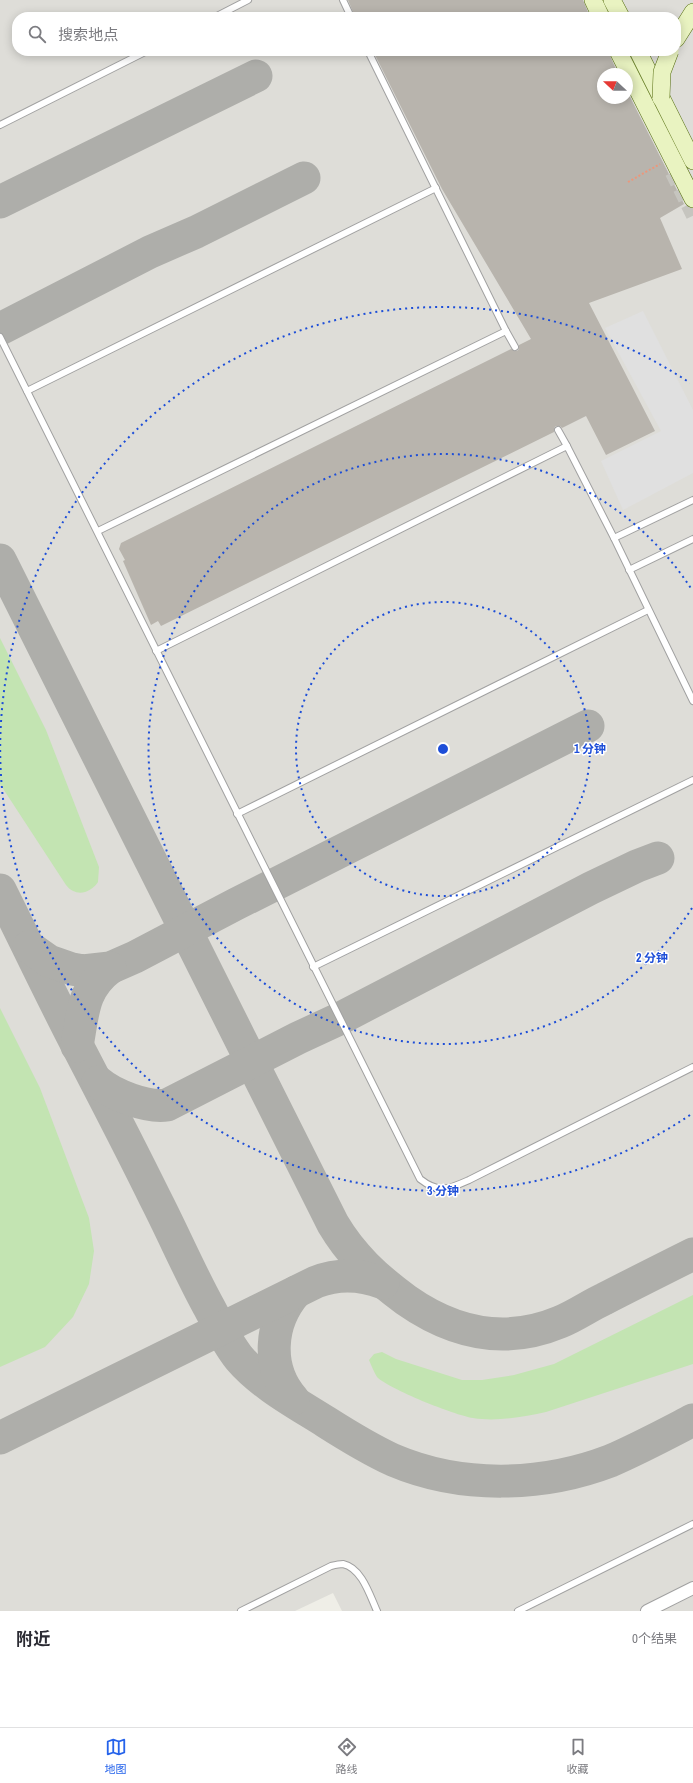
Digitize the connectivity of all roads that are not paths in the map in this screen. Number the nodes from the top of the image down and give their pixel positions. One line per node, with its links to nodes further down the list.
1 (248, 0): 5 (lane)
2 (343, 0): 6 (lane)
3 (593, 0): 7 (main road)
4 (613, 0): 8 (main road)
5 (225, 12)
6 (349, 12)
7 (599, 12)
8 (619, 12)
9 (693, 12): 10 (main road)
10 (681, 31)
11 (137, 56): 18 (lane)
12 (370, 56): 21 (lane)
13 (621, 56): 22 (main road)
14 (640, 56): 17 (main road)
15 (644, 56): 19 (street)
16 (668, 56): 17 (main road, bridge)
17 (661, 98): 20 (main road)
18 (0, 125)
19 (693, 152)
20 (693, 161)
21 (436, 188): 23 (lane); 26 (lane)
22 (693, 199)
23 (506, 331): 25 (lane); 30 (lane)
24 (0, 337): 26 (lane)
25 (515, 347)
26 (27, 391): 30 (lane)
27 (558, 430): 28 (lane)
28 (567, 446): 31 (lane); 35 (lane)
29 (693, 500): 31 (lane)
30 (98, 531): 35 (lane)
31 (614, 538): 33 (lane)
32 (693, 539): 33 (lane)
33 (629, 570): 34 (lane)
34 (648, 610): 36 (lane); 39 (lane)
35 (156, 651): 39 (lane)
36 (690, 691): 37 (lane)
37 (693, 701)
38 (693, 780): 40 (lane)
39 (237, 814): 40 (lane)
40 (313, 967): 41 (lane)
41 (693, 1067)
42 (693, 1524): 46 (lane)
43 (693, 1588): 47 (street)
44 (241, 1611): 45 (lane)
45 (377, 1611)
46 (518, 1611)
47 (647, 1611)

